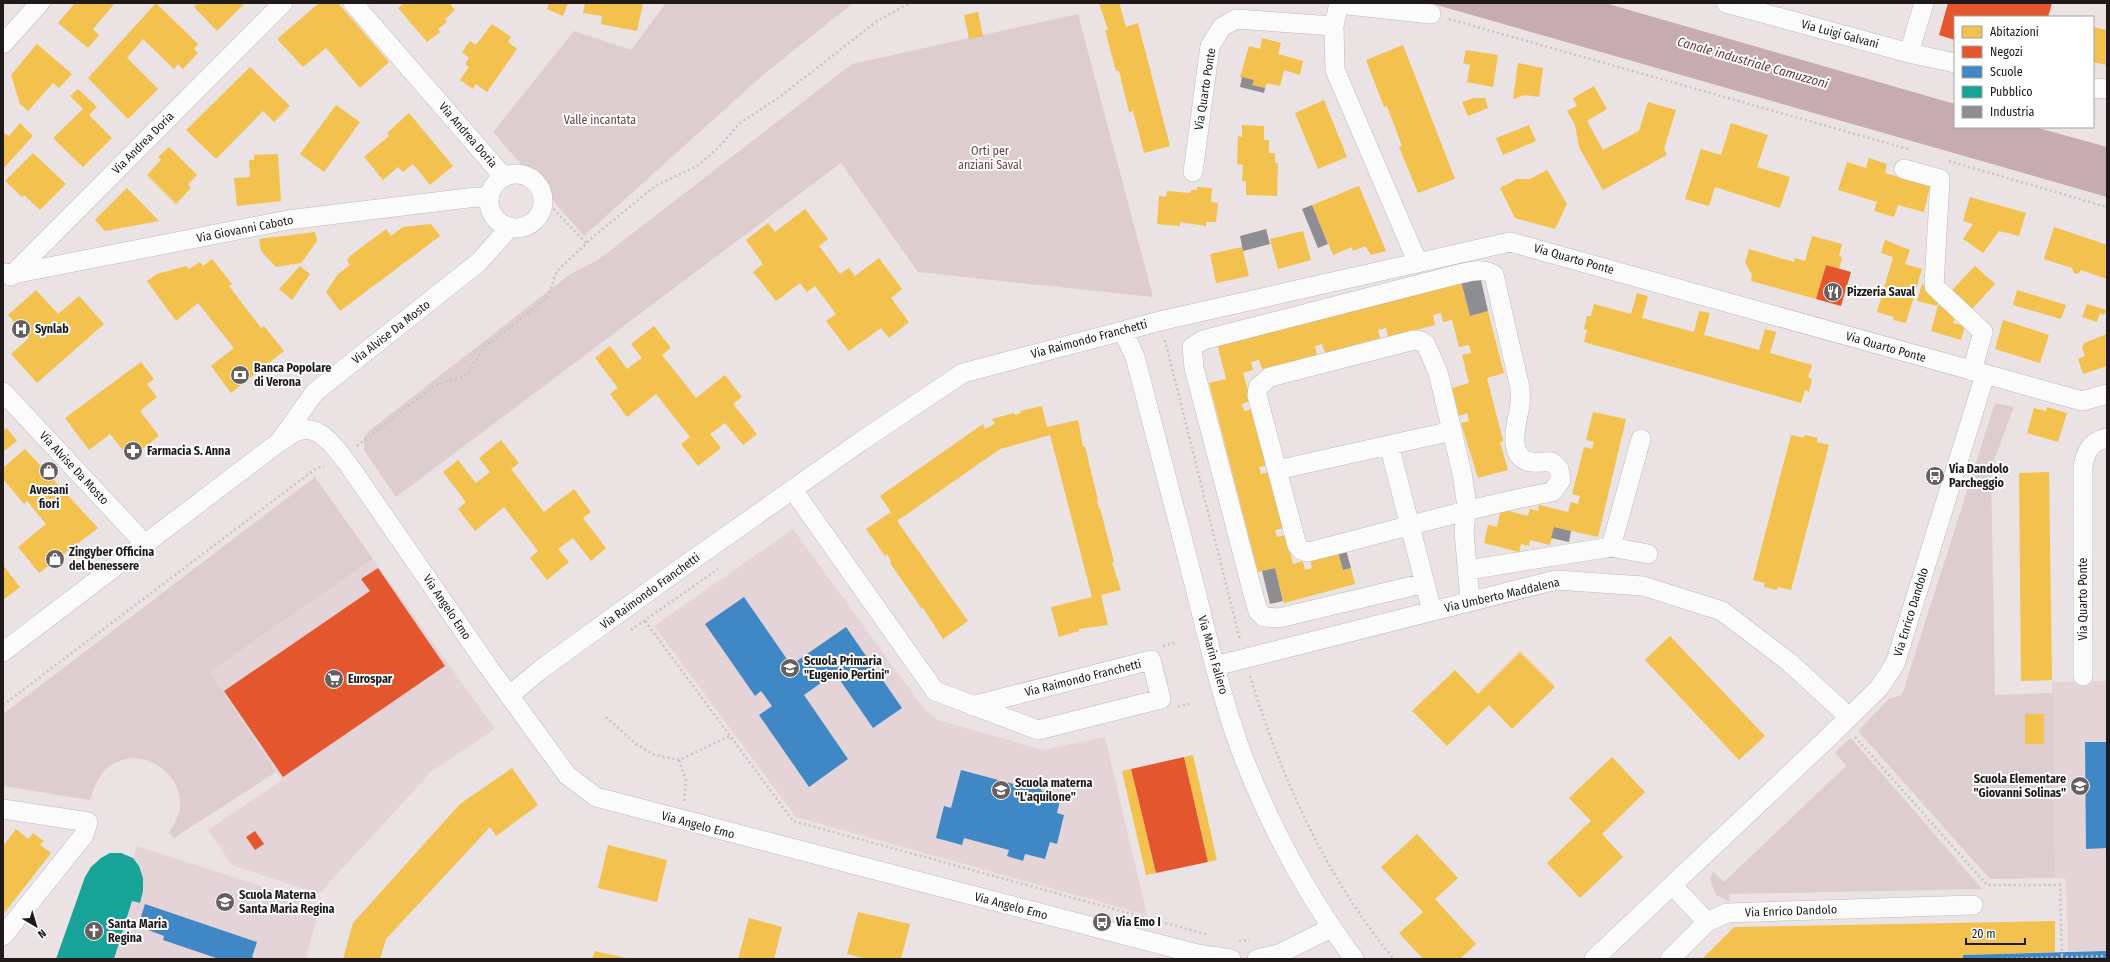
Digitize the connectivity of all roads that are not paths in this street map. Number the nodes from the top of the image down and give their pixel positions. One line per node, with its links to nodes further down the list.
1 (40, 3): 9 (street)
2 (283, 3): 20 (street, Via Andrea Doria)
3 (353, 3): 16 (street, Via Andrea Doria)
4 (1339, 3): 7 (street); 8 (street)
5 (1726, 3): 10 (street, Via Luigi Galvani)
6 (1924, 3): 10 (street)
7 (1431, 14)
8 (1334, 26): 15 (street, Via Quarto Ponte); 19 (street)
9 (3, 44)
10 (1909, 53): 11 (street, Via Luigi Galvani)
11 (1954, 63)
12 (2094, 88): 13 (street)
13 (2107, 89)
14 (1904, 169): 22 (street)
15 (1193, 172)
16 (504, 177): 17 (street); 18 (street)
17 (490, 198): 18 (street); 20 (street, Via Giovanni Caboto)
18 (510, 227): 28 (street, Via Alvise Da Mosto)
19 (1417, 261): 21 (street, Via Raimondo Franchetti); 22 (street, Via Quarto Ponte)
20 (6, 277)
21 (1123, 331): 32 (street, Via Raimondo Franchetti); 43 (street, Via Marin Faliero)
22 (1978, 373): 24 (street, Via Quarto Ponte); 47 (street, Via Enrico Dandolo)
23 (3, 392): 35 (street, Via Alvise Da Mosto)
24 (2107, 394)
25 (1452, 431): 30 (street); 31 (street); 33 (street)
26 (2107, 438): 44 (street, Via Quarto Ponte)
27 (1641, 439): 36 (street)
28 (279, 442): 29 (street, Via Alvise Da Mosto); 35 (street, Via Alvise Da Mosto)
29 (330, 442): 45 (street, Via Angelo Emo)
30 (1389, 445): 31 (street); 34 (street)
31 (1277, 470): 34 (street)
32 (793, 490): 45 (street, Via Raimondo Franchetti); 46 (street, Via Raimondo Franchetti)
33 (1466, 511): 34 (street); 38 (street); 39 (street)
34 (1410, 525): 39 (street)
35 (145, 544): 42 (street, Via Alvise Da Mosto)
36 (1611, 547): 37 (street); 38 (street)
37 (1648, 554)
38 (1468, 570): 40 (street)
39 (1425, 583): 41 (street)
40 (1470, 601): 41 (street, Via Umberto Maddalena); 47 (street, Via Umberto Maddalena)
41 (1432, 611): 43 (street, Via Umberto Maddalena)
42 (3, 652)
43 (1215, 666): 52 (street, Via Marin Faliero)
44 (2083, 676)
45 (509, 696): 54 (street, Via Angelo Emo)
46 (972, 706): 46 (street, Via Raimondo Franchetti)
47 (1851, 725): 49 (street, Via Enrico Dandolo)
48 (3, 809): 53 (street)
49 (1673, 886): 51 (street); 57 (street, Via Enrico Dandolo)
50 (1973, 905): 51 (street, Via Enrico Dandolo)
51 (1707, 922): 58 (street, Via Enrico Dandolo)
52 (1330, 928): 55 (street); 56 (street, Via Marin Faliero)
53 (3, 936)
54 (1231, 950)
55 (1257, 959)
56 (1354, 959)
57 (1594, 959)
58 (1670, 959)

